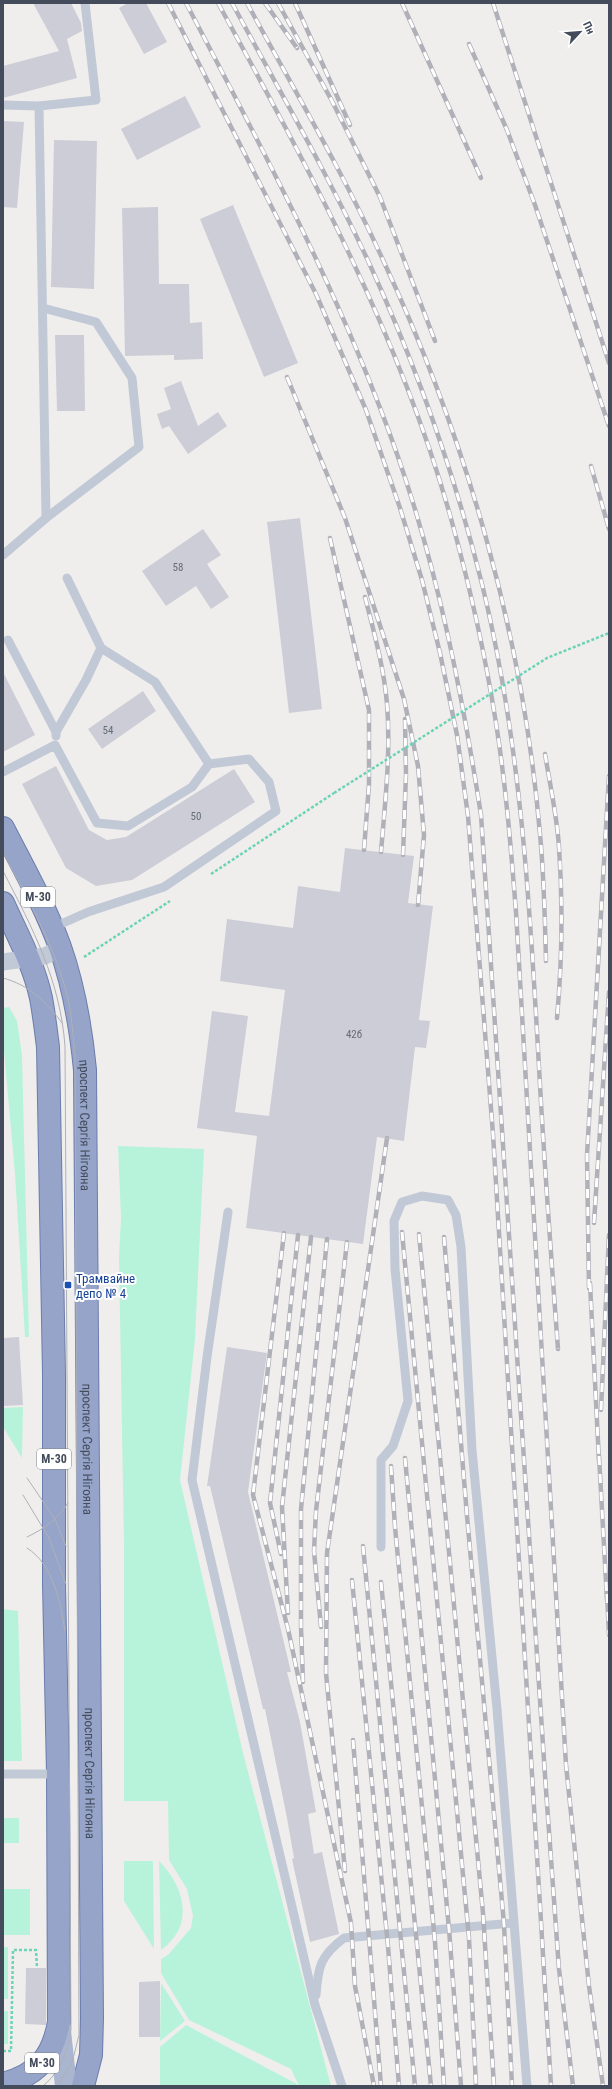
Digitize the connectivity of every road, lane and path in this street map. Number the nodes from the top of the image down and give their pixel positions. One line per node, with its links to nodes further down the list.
1 (85, 3): 3 (lane)
2 (3, 105): 3 (lane)
3 (39, 106): 4 (lane)
4 (43, 308): 5 (lane); 5 (lane)
5 (46, 518): 6 (lane)
6 (3, 555)
7 (67, 578): 10 (lane)
8 (609, 633): 15 (path, bridge)
9 (8, 640): 11 (lane)
10 (101, 648): 11 (lane); 13 (lane)
11 (56, 732): 12 (lane)
12 (55, 745): 13 (lane); 14 (lane)
13 (209, 764): 18 (lane)
14 (3, 772)
15 (334, 793)
16 (3, 828): 18 (highway, проспект Сергія Нігояна / М-30)
17 (3, 903): 19 (highway, М-30)
18 (56, 938): 19 (street); 32 (highway, проспект Сергія Нігояна / М-30)
19 (28, 959): 20 (street); 24 (highway, М-30)
20 (3, 962)
21 (228, 1212): 27 (lane)
22 (381, 1546): 25 (lane)
23 (3, 1774): 24 (lane)
24 (58, 1774): 28 (highway, М-30)
25 (513, 1923): 27 (lane); 34 (lane)
26 (37, 1968): 29 (path)
27 (315, 2005): 33 (lane)
28 (59, 2022): 30 (highway, М-30); 31 (main road)
29 (3, 2051)
30 (3, 2084)
31 (66, 2086)
32 (83, 2086)
33 (342, 2086)
34 (527, 2086)

